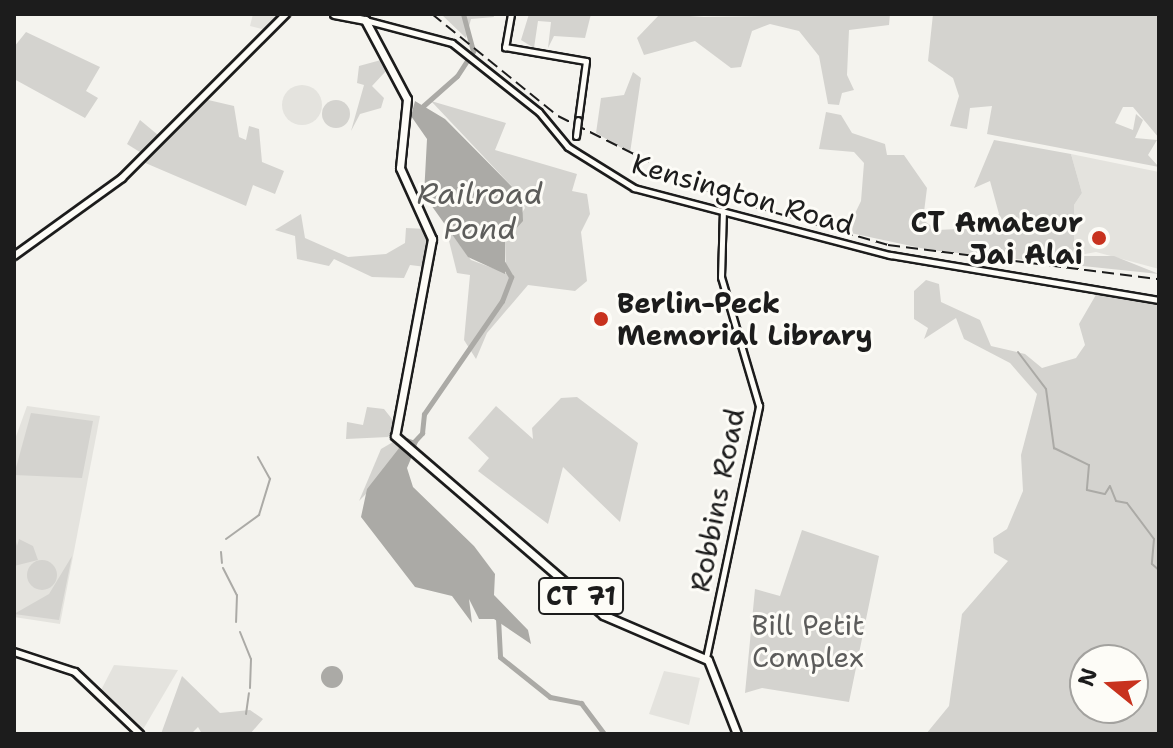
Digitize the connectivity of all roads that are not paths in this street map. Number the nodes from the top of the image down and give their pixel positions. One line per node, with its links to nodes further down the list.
1 (286, 14): 7 (main road)
2 (334, 14): 4 (main road)
3 (511, 14): 5 (street, bridge)
4 (365, 20): 5 (street, Kensington Road); 10 (main road, CT 71)
5 (573, 151): 6 (street, Kensington Road)
6 (723, 211): 8 (street, Kensington Road); 10 (street, Robbins Road)
7 (14, 256)
8 (1159, 300)
9 (14, 652): 11 (main road)
10 (706, 658): 12 (main road)
11 (140, 734)
12 (737, 734)

